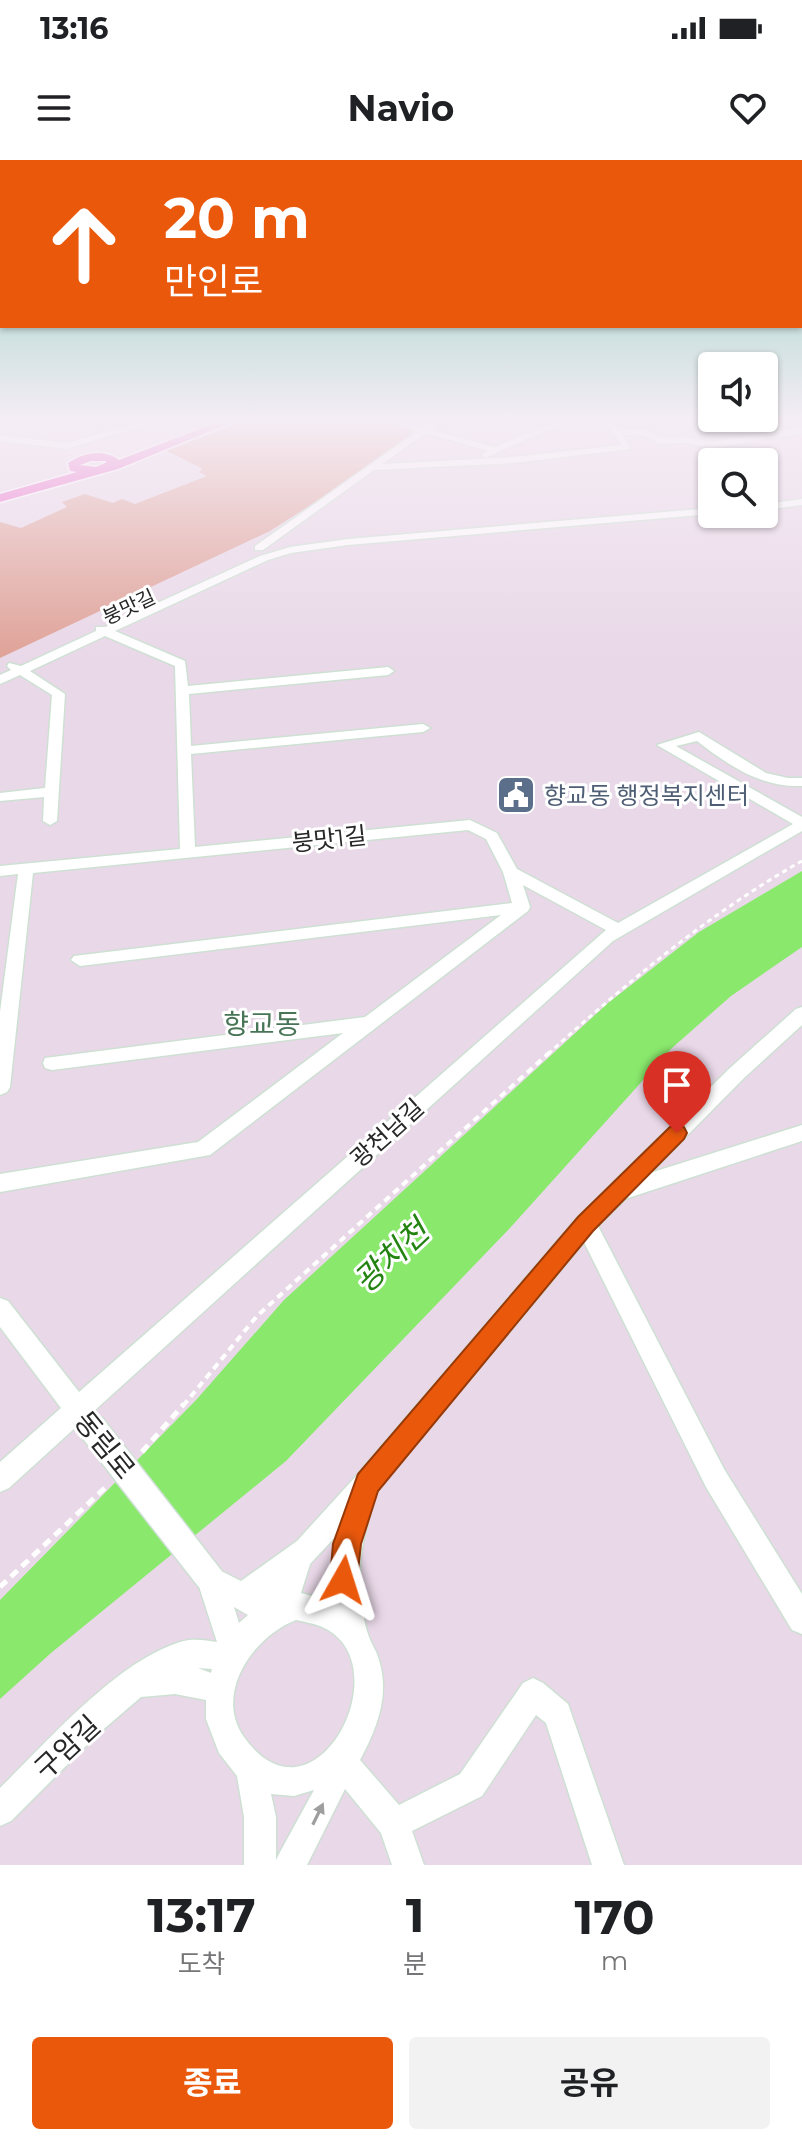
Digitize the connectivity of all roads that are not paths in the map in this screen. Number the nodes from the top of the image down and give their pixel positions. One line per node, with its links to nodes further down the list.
1 (331, 503): 4 (street, 붕맛길)
2 (698, 503): 5 (street, 붕맛길)
3 (698, 512): 8 (street, 붕맛길)
4 (304, 527): 5 (street, 붕맛길); 6 (street, 붕맛길); 7 (street, 붕맛길)
5 (323, 536): 6 (street, 붕맛길)
6 (286, 542): 7 (street, 붕맛길); 8 (street, 붕맛길)
7 (259, 548): 9 (street, 붕맛길)
8 (277, 554): 10 (street, 붕맛길)
9 (91, 625): 10 (street); 11 (street, 붕맛길)
10 (105, 632): 12 (street, 붕맛길); 15 (street)
11 (3, 665): 12 (street)
12 (20, 671): 14 (street, 붕맛길); 19 (street)
13 (388, 671): 15 (street)
14 (0, 680)
15 (181, 691): 17 (street)
16 (423, 728): 17 (street)
17 (184, 751): 23 (street)
18 (802, 782): 22 (street)
19 (52, 792): 20 (street); 21 (street)
20 (0, 797)
21 (50, 821)
22 (802, 824): 28 (street, 광천남길)
23 (188, 853): 24 (street, 붕맛1길); 26 (street, 붕맛1길)
24 (26, 869): 25 (street, 붕맛1길); 33 (street)
25 (0, 871)
26 (511, 872): 27 (street, 붕맛1길); 28 (street)
27 (522, 907): 29 (street); 31 (street)
28 (619, 930): 39 (street, 광천남길)
29 (80, 960)
30 (802, 1014): 36 (street)
31 (370, 1022): 32 (street); 35 (street)
32 (52, 1063)
33 (0, 1087)
34 (802, 1133): 36 (street)
35 (0, 1183)
36 (617, 1193): 37 (street)
37 (586, 1224): 41 (street); 46 (street)
38 (0, 1309): 39 (street, 동림로)
39 (83, 1417): 40 (street, 광천남길); 43 (street, 동림로, bridge)
40 (0, 1479)
41 (367, 1483): 42 (street); 47 (street)
42 (298, 1559): 44 (street); 45 (street)
43 (211, 1580): 44 (street); 48 (street)
44 (244, 1596): 45 (street)
45 (277, 1611): 47 (street); 48 (street)
46 (802, 1620)
47 (354, 1635): 51 (street)
48 (232, 1655): 49 (street, 구암길); 50 (street)
49 (136, 1684): 50 (street); 53 (street, 구암길)
50 (221, 1692): 52 (street)
51 (341, 1760): 52 (street); 54 (street); 56 (street, one-way to 51)
52 (251, 1768): 55 (street)
53 (0, 1810)
54 (394, 1824): 57 (street); 58 (street)
55 (260, 1865)
56 (290, 1865)
57 (408, 1865)
58 (608, 1865)

